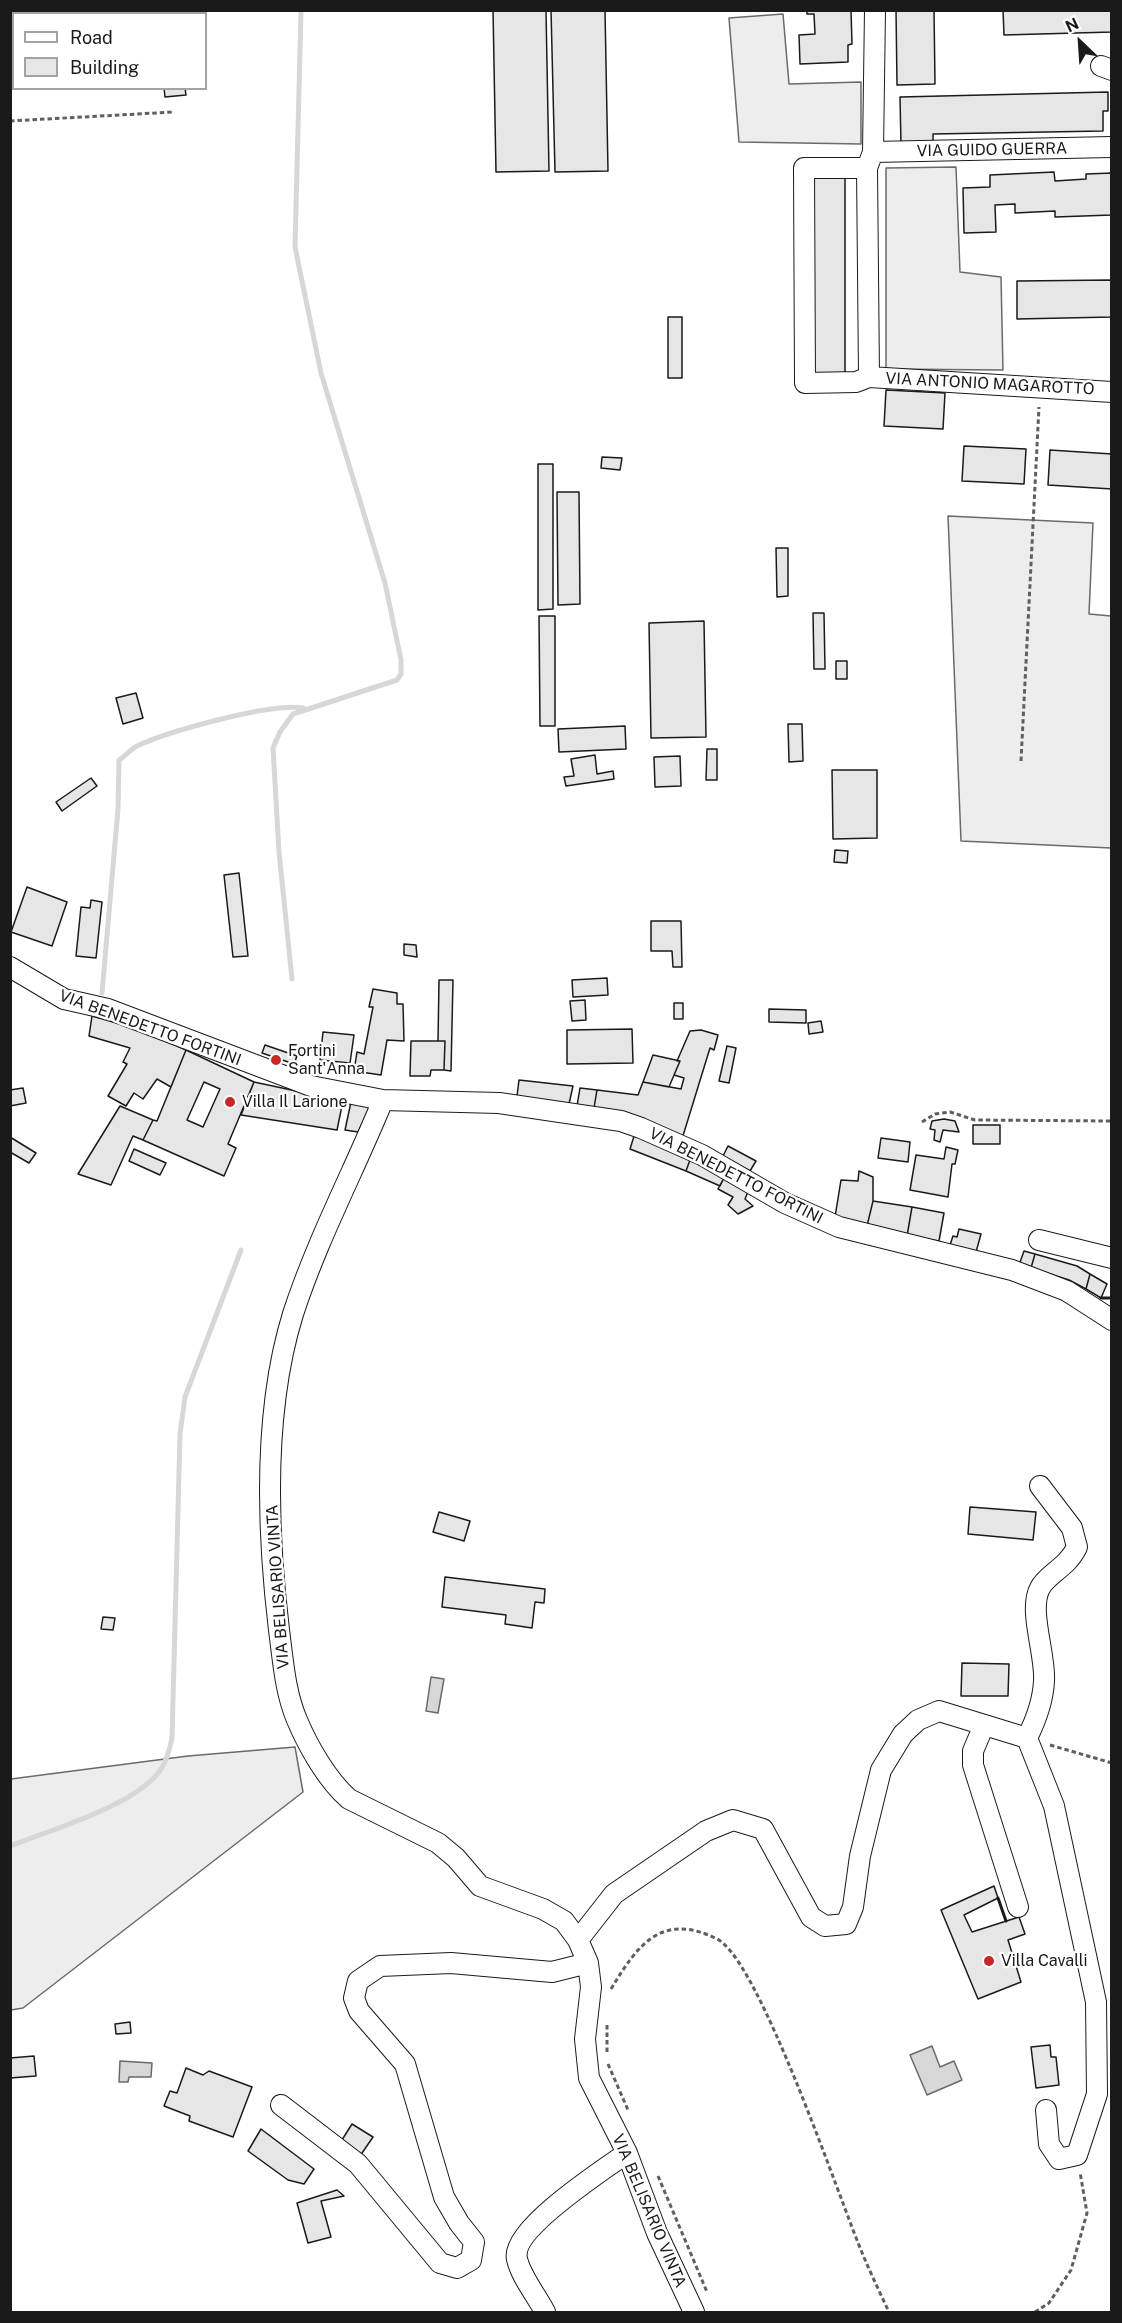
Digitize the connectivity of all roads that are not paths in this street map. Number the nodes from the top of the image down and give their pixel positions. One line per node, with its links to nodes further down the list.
1 (875, 10): 3 (street)
2 (1112, 147): 3 (street, VIA GUIDO GUERRA)
3 (870, 160): 4 (street); 4 (street, VIA GUIDO GUERRA)
4 (869, 377): 5 (street, VIA ANTONIO MAGAROTTO)
5 (1112, 392)
6 (10, 967): 7 (street, VIA BENEDETTO FORTINI)
7 (383, 1100): 10 (street, VIA BENEDETTO FORTINI); 15 (street, VIA BELISARIO VINTA)
8 (1039, 1240): 9 (street)
9 (1112, 1258)
10 (1111, 1317)
11 (1040, 1486): 13 (street)
12 (984, 1725): 13 (street); 14 (street); 15 (street)
13 (1027, 1738): 18 (street)
14 (1018, 1907)
15 (578, 1940): 16 (street, VIA BELISARIO VINTA)
16 (588, 1963): 17 (street); 19 (street, VIA BELISARIO VINTA)
17 (281, 2105)
18 (1046, 2110)
19 (627, 2153): 20 (street); 21 (street, VIA BELISARIO VINTA)
20 (545, 2313)
21 (694, 2313)

